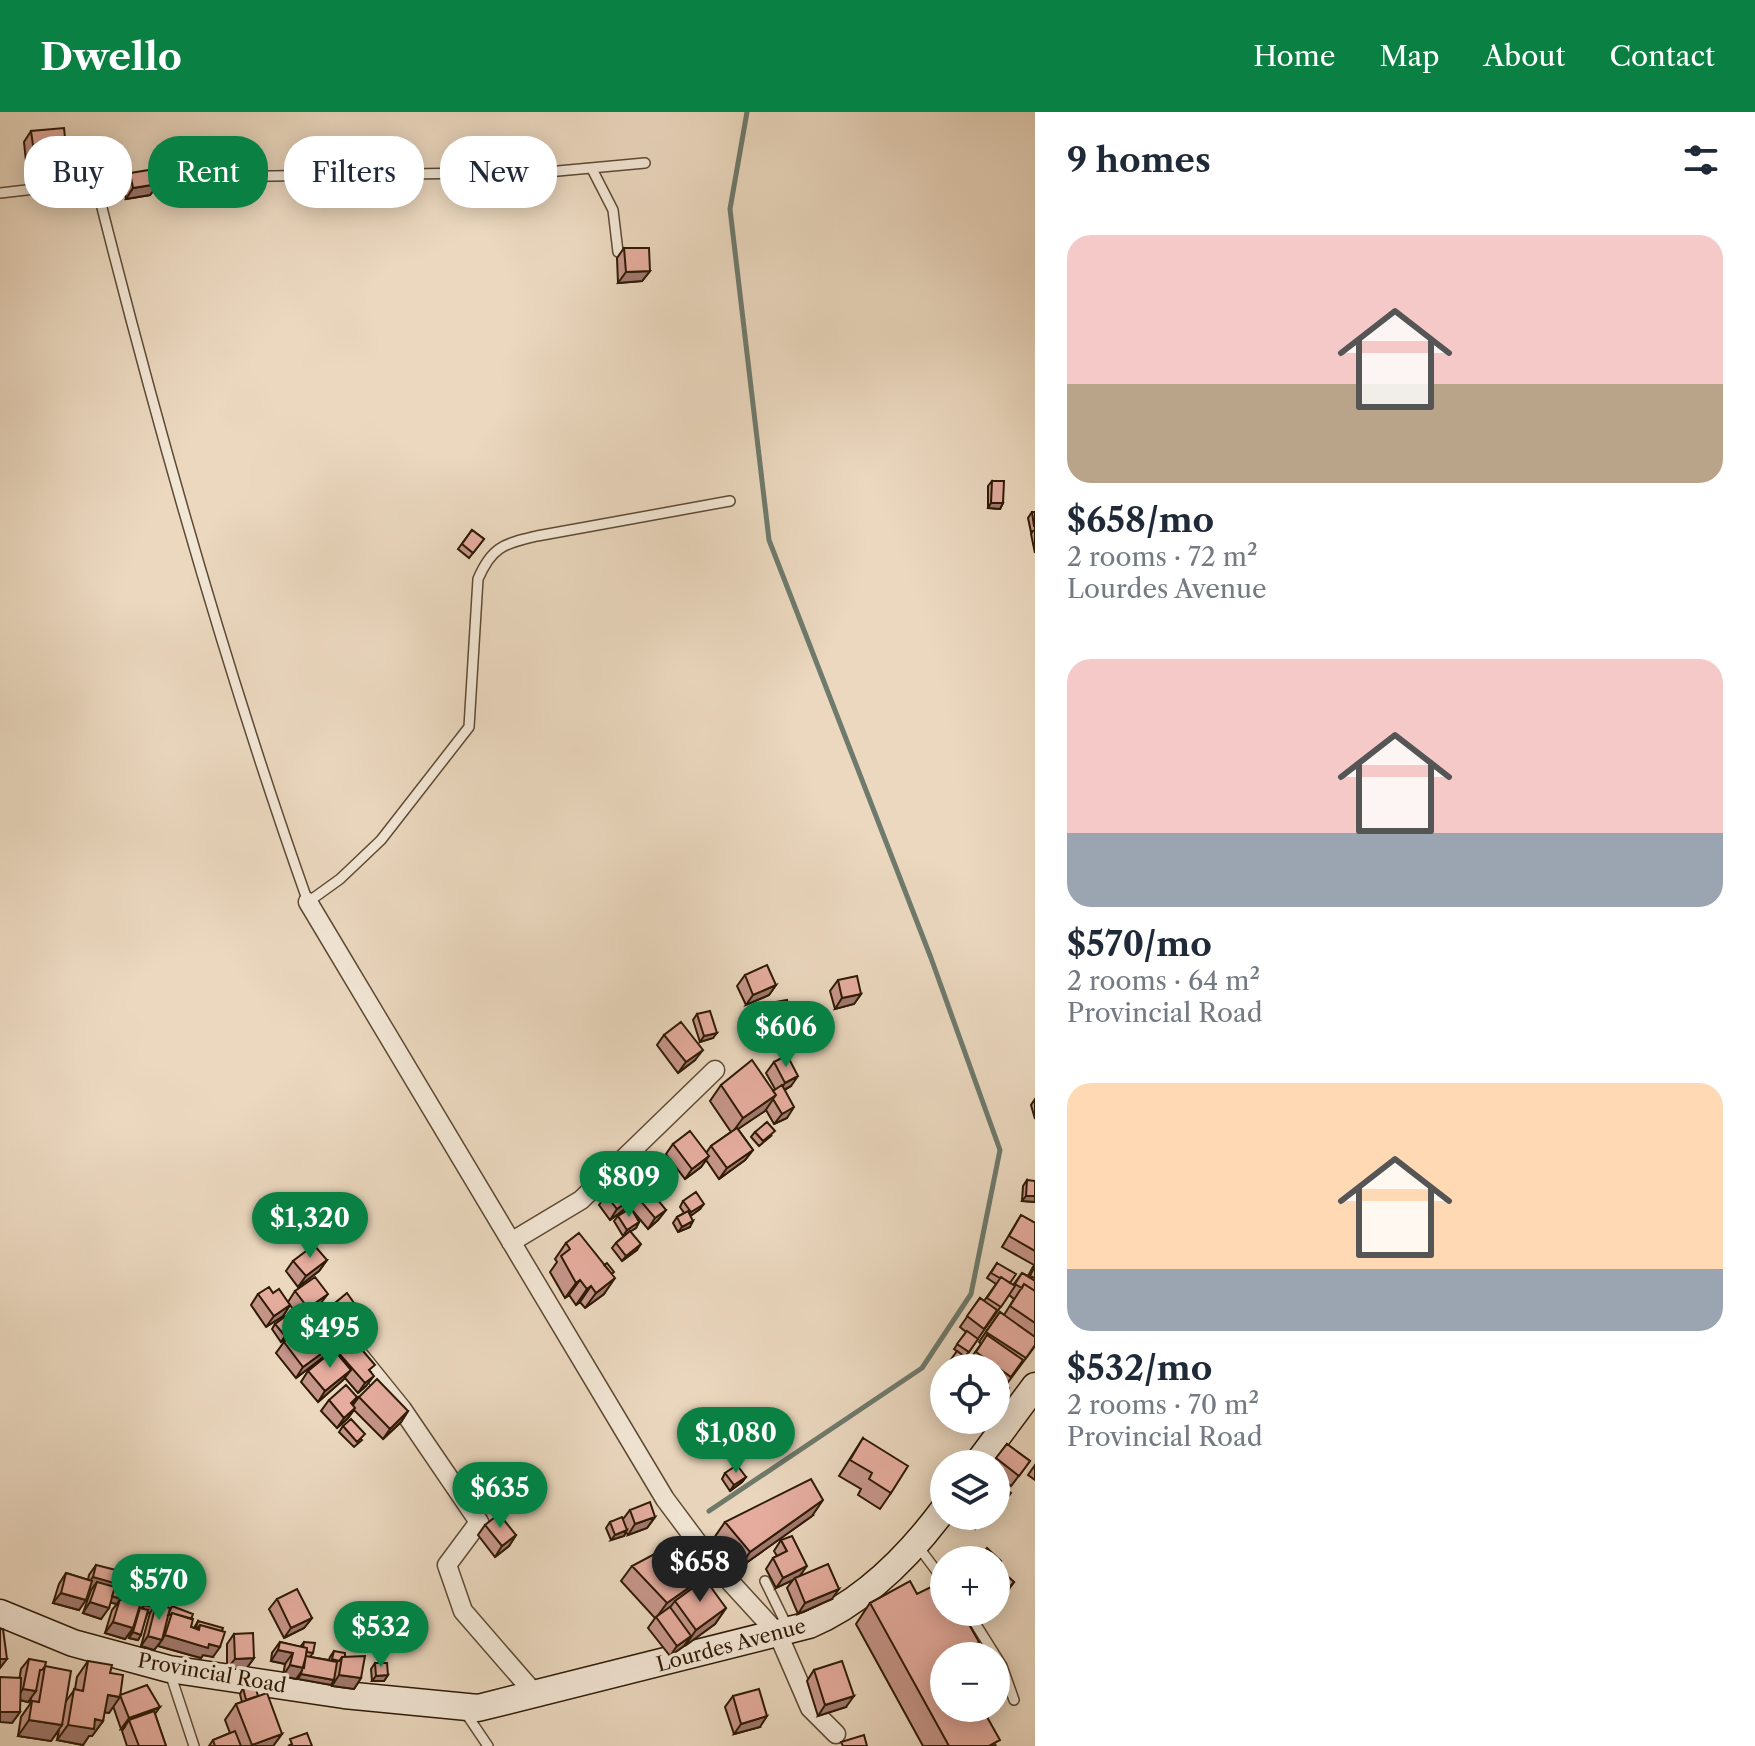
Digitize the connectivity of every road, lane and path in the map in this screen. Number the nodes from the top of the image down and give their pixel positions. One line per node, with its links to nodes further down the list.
1 (645, 163): 2 (lane)
2 (592, 169): 3 (lane); 7 (lane)
3 (132, 179)
4 (24, 190): 5 (lane)
5 (0, 193)
6 (102, 208): 9 (lane)
7 (618, 252)
8 (730, 501): 9 (lane)
9 (308, 902): 11 (street)
10 (715, 1070): 11 (street)
11 (511, 1242): 21 (street)
12 (326, 1315): 23 (street)
13 (1035, 1386): 14 (main road)
14 (987, 1450)
15 (930, 1528): 16 (main road, Lourdes Avenue)
16 (917, 1545): 17 (lane); 21 (main road, Lourdes Avenue)
17 (930, 1562)
18 (765, 1581): 21 (lane)
19 (0, 1613): 22 (main road, Provincial Road)
20 (977, 1626): 24 (lane)
21 (784, 1633): 23 (main road, Lourdes Avenue); 26 (street)
22 (169, 1669): 25 (main road, Provincial Road); 27 (lane)
23 (535, 1694): 25 (main road, Lourdes Avenue)
24 (1014, 1700)
25 (470, 1708): 28 (lane)
26 (836, 1734)
27 (194, 1746)
28 (488, 1746)

